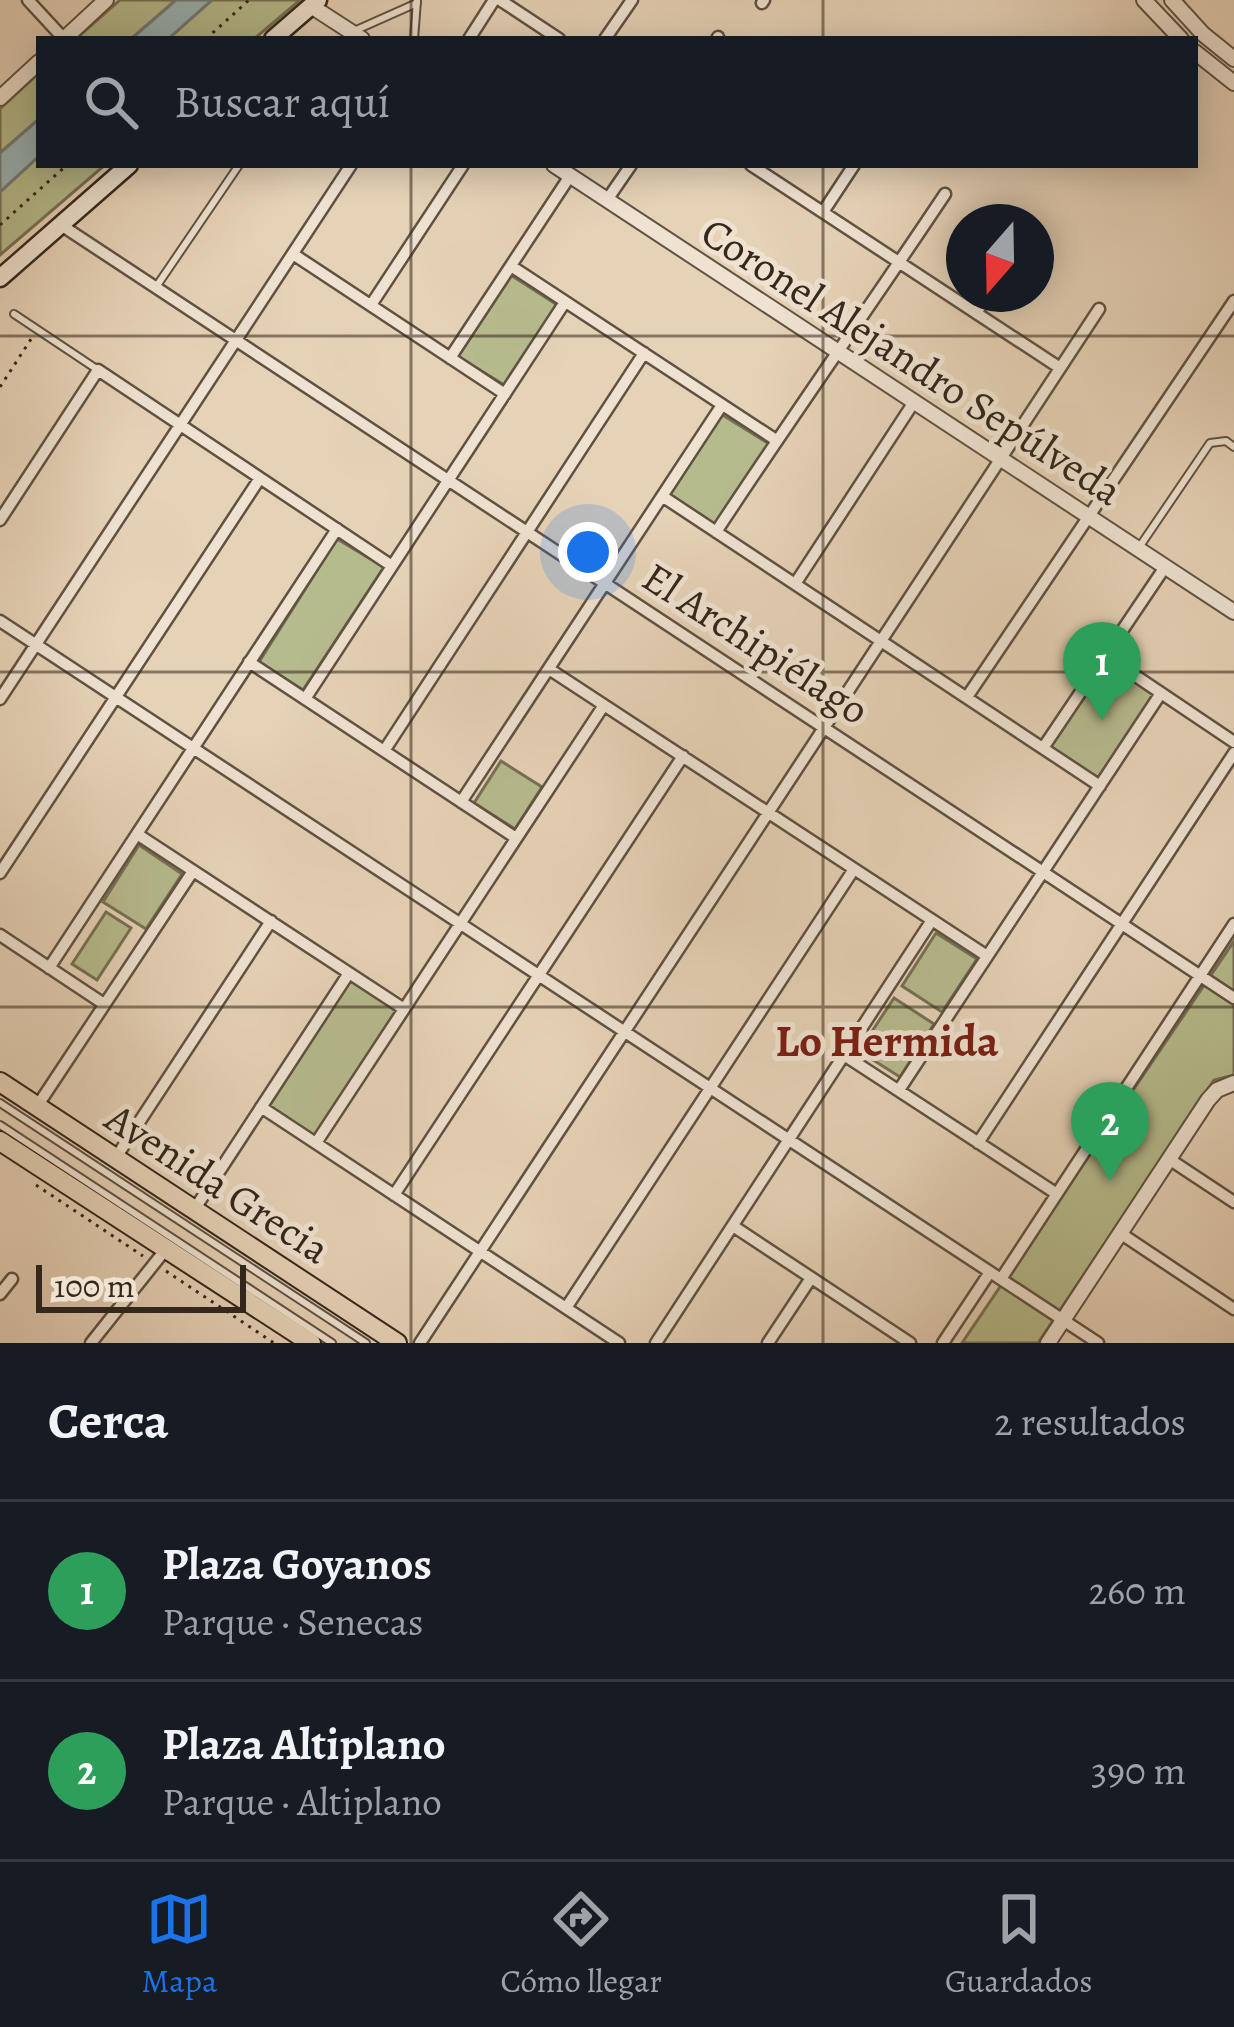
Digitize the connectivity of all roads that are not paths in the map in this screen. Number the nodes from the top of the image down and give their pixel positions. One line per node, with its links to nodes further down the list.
1 (28, 0): 10 (street)
2 (106, 0): 11 (street)
3 (497, 0): 9 (street); 15 (street)
4 (632, 0): 17 (street)
5 (1144, 0): 18 (street)
6 (1172, 0): 20 (street)
7 (417, 2): 13 (lane); 14 (lane)
8 (314, 3): 12 (main road); 13 (street)
9 (516, 4): 16 (street)
10 (61, 36)
11 (67, 36)
12 (276, 36)
13 (357, 36)
14 (414, 36)
15 (471, 36)
16 (556, 36)
17 (607, 36)
18 (1177, 36)
19 (1198, 54): 22 (street)
20 (1234, 59)
21 (36, 65): 23 (street)
22 (1234, 83)
23 (0, 98)
24 (126, 168): 36 (main road)
25 (237, 168): 41 (lane)
26 (349, 168): 37 (street)
27 (461, 168): 44 (street)
28 (558, 168): 32 (street, Coronel Alejandro Sepúlveda)
29 (629, 168): 34 (street)
30 (756, 168): 35 (street)
31 (852, 168): 35 (street)
32 (570, 176): 34 (street, Coronel Alejandro Sepúlveda); 39 (street)
33 (945, 194): 38 (street)
34 (607, 200): 49 (street, Coronel Alejandro Sepúlveda)
35 (823, 212): 38 (street)
36 (61, 225): 40 (main road); 41 (street, El Archipiélago)
37 (293, 254): 44 (street); 48 (street)
38 (899, 262): 46 (street); 49 (street)
39 (511, 266): 43 (street); 51 (street)
40 (0, 278)
41 (155, 287): 48 (street, El Archipiélago)
42 (1234, 301): 64 (street)
43 (565, 302): 50 (street); 54 (street)
44 (370, 305): 51 (street)
45 (1099, 309): 52 (street)
46 (976, 313): 52 (street)
47 (14, 314): 53 (lane)
48 (236, 340): 57 (street); 62 (street, El Archipiélago)
49 (837, 351): 55 (street, Coronel Alejandro Sepúlveda); 58 (street)
50 (644, 353): 56 (street); 67 (street)
51 (450, 358): 54 (street)
52 (1060, 368): 60 (street)
53 (98, 370): 57 (street); 65 (street)
54 (505, 394): 62 (street)
55 (914, 402): 60 (street, Coronel Alejandro Sepúlveda); 73 (street)
56 (722, 405): 58 (street); 63 (street)
57 (180, 425): 61 (street); 77 (street)
58 (776, 440): 68 (street)
59 (1234, 447): 69 (lane)
60 (1000, 459): 64 (street, Coronel Alejandro Sepúlveda); 76 (street)
61 (260, 478): 66 (street); 82 (street)
62 (448, 480): 67 (street, El Archipiélago); 70 (street)
63 (662, 496): 68 (street); 72 (street)
64 (1086, 515): 69 (street, Coronel Alejandro Sepúlveda); 83 (street)
65 (0, 520)
66 (337, 529): 70 (street); 79 (street)
67 (527, 532): 72 (street, El Archipiélago); 91 (street)
68 (716, 532): 73 (street)
69 (1138, 549): 71 (street, Coronel Alejandro Sepúlveda)
70 (392, 566): 85 (street)
71 (1166, 567): 74 (street, Coronel Alejandro Sepúlveda); 78 (street)
72 (605, 583): 80 (street); 87 (street, El Archipiélago)
73 (795, 584): 76 (street)
74 (1234, 612)
75 (0, 621): 77 (street)
76 (881, 640): 83 (street); 87 (street)
77 (35, 645): 82 (street); 84 (street)
78 (1106, 656): 81 (street); 90 (street)
79 (249, 662): 85 (street); 89 (street)
80 (549, 669): 86 (street); 95 (street)
81 (1161, 693): 88 (street); 94 (street)
82 (116, 697): 89 (street); 102 (street)
83 (967, 697): 90 (street)
84 (0, 698)
85 (304, 699): 91 (street)
86 (604, 705): 93 (street); 98 (street)
87 (824, 727): 96 (street); 101 (street, El Archipiélago)
88 (1234, 742)
89 (193, 748): 97 (street); 106 (street)
90 (1043, 748): 94 (street)
91 (384, 751): 95 (street)
92 (1234, 753): 105 (street)
93 (682, 756): 96 (street); 112 (street)
94 (1100, 786): 101 (street)
95 (461, 802): 98 (street)
96 (768, 813): 99 (street); 117 (street)
97 (137, 834): 100 (street); 110 (street)
98 (516, 838): 106 (street)
99 (854, 869): 103 (street); 120 (street)
100 (193, 871): 104 (street); 115 (street)
101 (1043, 871): 105 (street, El Archipiélago); 109 (street)
102 (0, 873)
103 (932, 920): 109 (street); 118 (street)
104 (271, 921): 111 (street); 131 (street)
105 (1122, 923): 113 (street, El Archipiélago); 128 (street)
106 (460, 924): 112 (street); 116 (street)
107 (1234, 924): 113 (street)
108 (0, 935): 110 (street)
109 (987, 956): 122 (street)
110 (49, 968): 115 (street)
111 (349, 973): 116 (street); 124 (street)
112 (538, 975): 117 (street); 134 (street)
113 (1201, 975): 114 (street, El Archipiélago); 133 (street)
114 (1234, 998)
115 (104, 1004): 125 (street)
116 (404, 1009): 129 (street)
117 (624, 1032): 120 (street); 139 (street)
118 (844, 1055): 122 (street); 127 (street)
119 (0, 1082): 125 (main road, Avenida Grecia)
120 (710, 1088): 127 (street); 145 (street)
121 (1230, 1088): 132 (street)
122 (898, 1090): 128 (street)
123 (0, 1103): 151 (lane)
124 (261, 1107): 129 (street); 136 (street)
125 (35, 1108): 131 (main road, Avenida Grecia)
126 (0, 1125): 150 (lane)
127 (789, 1140): 137 (street); 141 (street)
128 (978, 1142): 133 (street)
129 (316, 1143): 134 (street)
130 (0, 1145): 140 (main road, Avenida Grecia)
131 (116, 1159): 136 (main road, Avenida Grecia)
132 (1169, 1159): 135 (street); 138 (street)
133 (1057, 1194): 141 (street)
134 (394, 1195): 139 (street)
135 (1234, 1202)
136 (194, 1210): 152 (main road, Avenida Grecia)
137 (733, 1226): 142 (street); 155 (street)
138 (1120, 1233): 146 (street); 147 (street)
139 (480, 1251): 145 (street); 153 (street)
140 (161, 1256): 148 (street); 149 (main road, Avenida Grecia)
141 (995, 1275): 147 (street); 158 (street)
142 (811, 1278): 156 (street); 157 (street)
143 (12, 1279): 144 (street)
144 (0, 1294)
145 (566, 1308): 154 (street)
146 (1234, 1309)
147 (1063, 1320): 159 (street); 160 (street)
148 (91, 1343)
149 (311, 1343)
150 (332, 1343)
151 (366, 1343)
152 (397, 1343)
153 (420, 1343)
154 (620, 1343)
155 (656, 1343)
156 (768, 1343)
157 (910, 1343)
158 (943, 1343)
159 (1048, 1343)
160 (1098, 1343)

